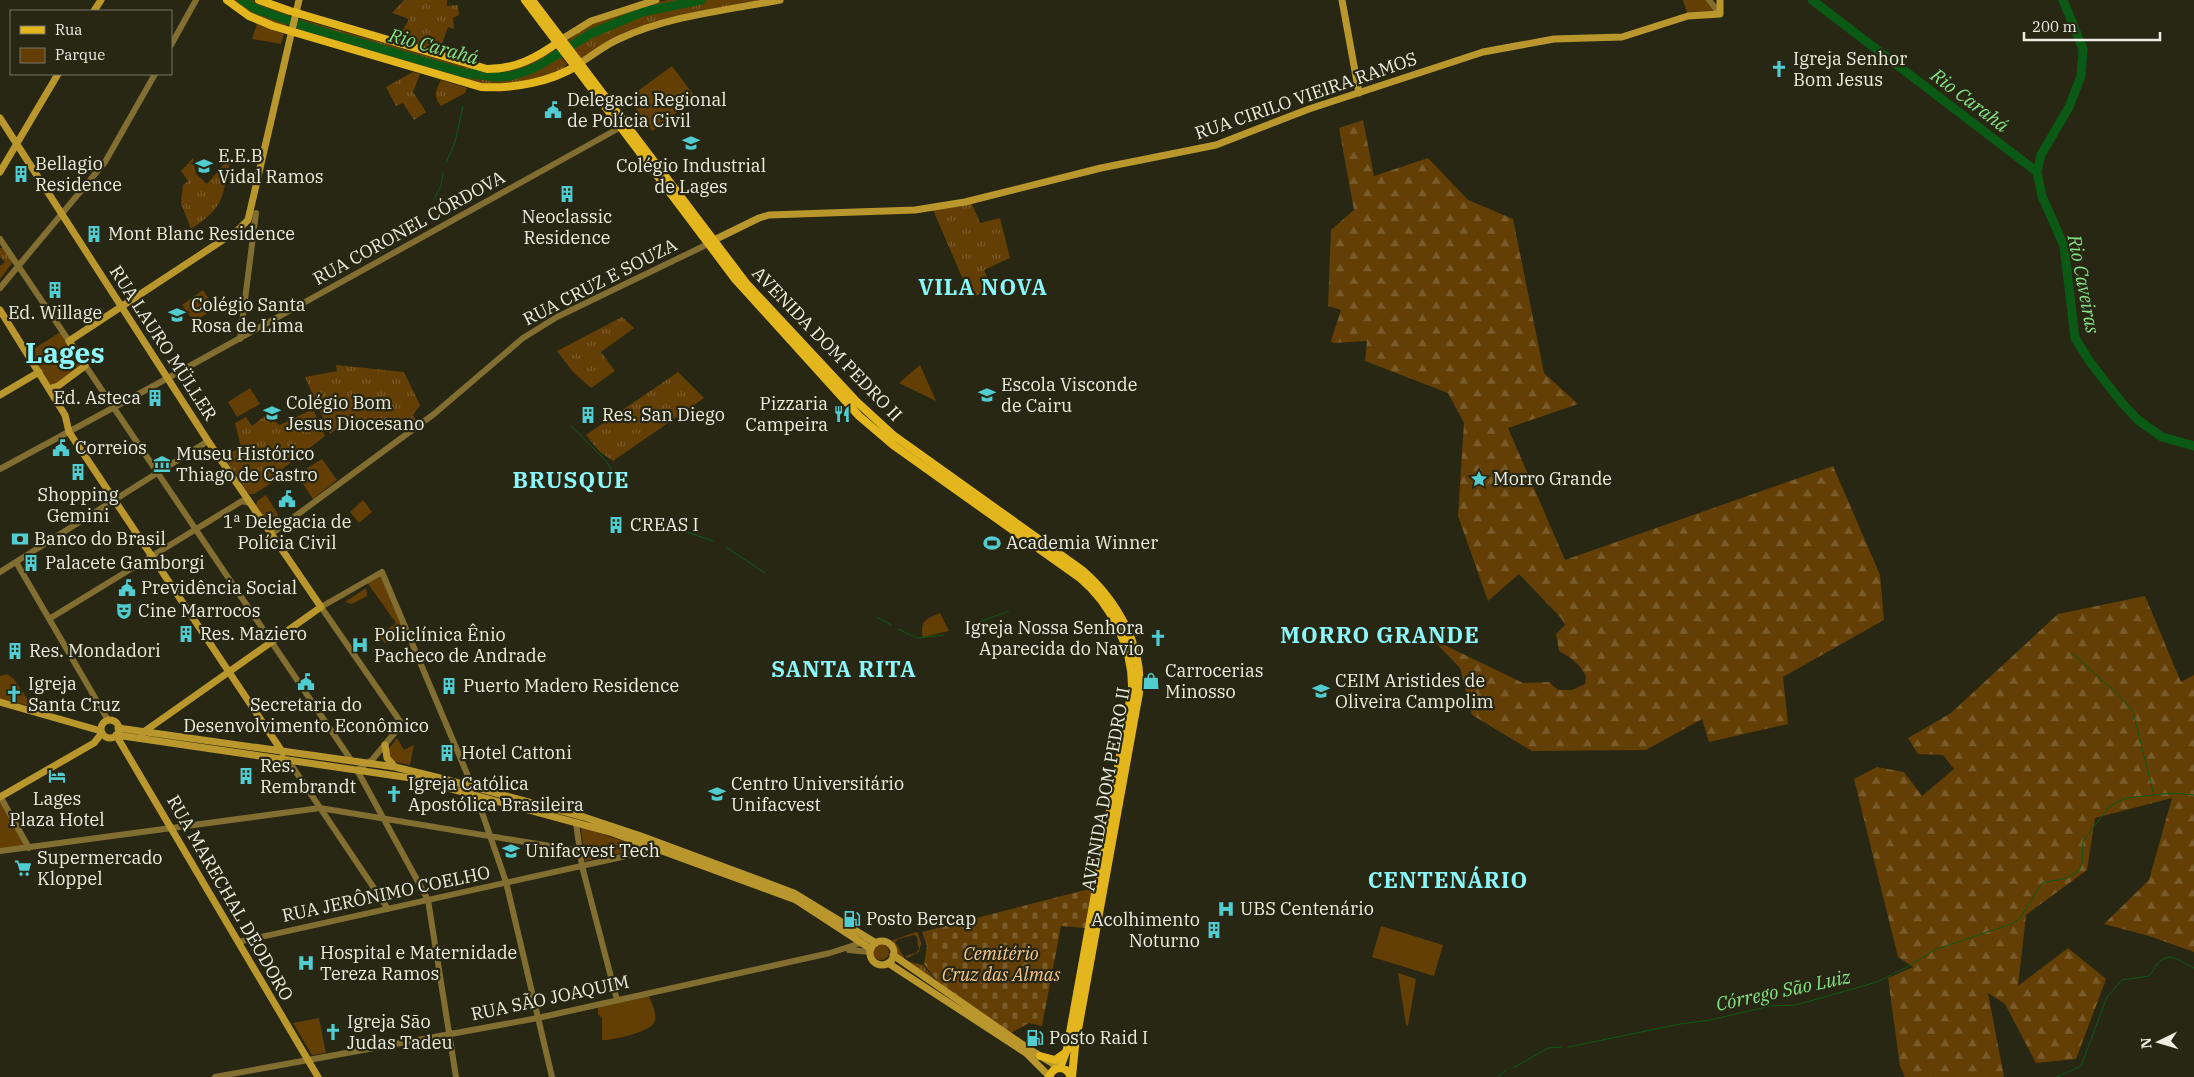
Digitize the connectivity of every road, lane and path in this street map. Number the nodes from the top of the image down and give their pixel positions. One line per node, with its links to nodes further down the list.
1 (196, 0): 16 (street)
2 (227, 0): 14 (main road)
3 (259, 0): 13 (main road)
4 (299, 0): 13 (main road)
5 (524, 0): 15 (main road, AVENIDA DOM PEDRO II)
6 (532, 0): 15 (main road, AVENIDA DOM PEDRO II)
7 (656, 0): 15 (main road)
8 (780, 0): 17 (main road)
9 (1342, 0): 20 (main road)
10 (1709, 0): 12 (street)
11 (1720, 0): 12 (main road)
12 (1720, 14): 20 (main road, RUA CIRILO VIEIRA RAMOS)
13 (295, 15): 14 (main road); 15 (main road)
14 (291, 30): 17 (main road); 26 (main road)
15 (560, 42): 17 (main road, AVENIDA DOM PEDRO II)
16 (172, 43)
17 (577, 65): 22 (main road, AVENIDA DOM PEDRO II); 30 (main road, AVENIDA DOM PEDRO II)
18 (57, 75): 23 (main road)
19 (154, 75): 25 (street)
20 (1359, 93): 30 (main road, RUA CIRILO VIEIRA RAMOS)
21 (0, 118): 23 (main road, RUA LAURO MÜLLER)
22 (621, 127): 30 (main road, AVENIDA DOM PEDRO II); 35 (street, RUA CORONEL CÓRDOVA)
23 (17, 144): 24 (main road); 25 (main road, RUA LAURO MÜLLER)
24 (0, 172)
25 (62, 214): 31 (street); 33 (main road, RUA LAURO MÜLLER)
26 (253, 214): 27 (main road); 28 (street)
27 (242, 228): 28 (street); 33 (main road)
28 (253, 236): 35 (street)
29 (0, 239): 31 (street)
30 (710, 242): 50 (street, RUA CRUZ E SOUZA); 96 (main road, AVENIDA DOM PEDRO II); 106 (main road, AVENIDA DOM PEDRO II)
31 (18, 266): 32 (street); 36 (street)
32 (0, 288)
33 (122, 308): 36 (main road); 39 (main road, RUA LAURO MÜLLER)
34 (0, 310): 38 (main road)
35 (240, 339): 39 (street, RUA CORONEL CÓRDOVA)
36 (69, 341): 37 (main road)
37 (85, 365): 40 (main road); 42 (street)
38 (38, 372): 40 (main road); 41 (main road)
39 (168, 378): 42 (street, RUA CORONEL CÓRDOVA); 44 (main road, RUA LAURO MÜLLER)
40 (49, 388): 43 (main road)
41 (0, 395)
42 (114, 407): 43 (street, RUA CORONEL CÓRDOVA); 46 (street)
43 (69, 432): 45 (street, RUA CORONEL CÓRDOVA); 47 (main road)
44 (208, 441): 46 (street); 48 (main road, RUA LAURO MÜLLER)
45 (0, 469)
46 (158, 473): 47 (street); 49 (street)
47 (114, 500): 51 (main road); 52 (street)
48 (250, 503): 49 (street); 50 (main road, RUA LAURO MÜLLER)
49 (195, 530): 51 (street); 56 (street)
50 (271, 534): 54 (main road, RUA LAURO MÜLLER)
51 (152, 556): 55 (street); 57 (main road)
52 (16, 562): 53 (street); 55 (street)
53 (0, 572)
54 (321, 607): 56 (main road); 64 (street); 71 (street)
55 (49, 619): 59 (street)
56 (271, 642): 57 (main road); 67 (street)
57 (230, 672): 61 (main road); 65 (main road)
58 (0, 702): 62 (main road)
59 (108, 720): 60 (main road); 62 (main road)
60 (117, 731): 61 (main road); 62 (main road); 63 (main road); 77 (main road, RUA MARECHAL DEODORO)
61 (145, 731): 63 (main road); 65 (main road)
62 (101, 732): 73 (main road)
63 (140, 738): 66 (main road)
64 (385, 745): 68 (street); 69 (main road)
65 (281, 750): 66 (main road); 67 (main road)
66 (288, 760): 70 (main road); 74 (street)
67 (351, 760): 68 (main road)
68 (369, 763): 69 (main road); 70 (street)
69 (395, 768): 71 (main road)
70 (357, 770): 72 (main road); 75 (street)
71 (472, 787): 72 (street); 89 (main road)
72 (476, 795): 76 (main road); 78 (street)
73 (0, 796): 79 (street)
74 (320, 808): 75 (street); 77 (street); 86 (street)
75 (384, 819): 78 (street); 85 (street)
76 (576, 823): 80 (main road); 82 (street)
77 (172, 828): 79 (street); 87 (main road, RUA MARECHAL DEODORO)
78 (491, 836): 82 (street); 84 (street)
79 (29, 848): 81 (street)
80 (658, 849): 83 (street, RUA JERÔNIMO COELHO); 88 (main road)
81 (0, 851)
82 (580, 851): 83 (street)
83 (582, 866): 84 (street, RUA JERÔNIMO COELHO); 93 (street)
84 (506, 882): 85 (street, RUA JERÔNIMO COELHO); 94 (street)
85 (428, 900): 86 (street, RUA JERÔNIMO COELHO); 95 (street)
86 (388, 909): 87 (street, RUA JERÔNIMO COELHO)
87 (238, 942): 99 (main road, RUA MARECHAL DEODORO)
88 (862, 942): 89 (main road); 90 (street, RUA SÃO JOAQUIM)
89 (872, 946): 90 (street, RUA SÃO JOAQUIM); 91 (main road); 92 (main road)
90 (830, 952): 93 (street, RUA SÃO JOAQUIM)
91 (893, 955): 92 (main road); 97 (main road)
92 (888, 963): 97 (main road)
93 (616, 1000): 94 (street, RUA SÃO JOAQUIM)
94 (538, 1018): 95 (street, RUA SÃO JOAQUIM); 104 (street)
95 (450, 1034): 99 (street, RUA SÃO JOAQUIM); 103 (street)
96 (1067, 1049): 98 (main road); 100 (main road, AVENIDA DOM PEDRO II)
97 (1027, 1051): 98 (main road); 105 (main road)
98 (1040, 1056): 100 (main road)
99 (308, 1060): 101 (street, RUA SÃO JOAQUIM); 102 (main road, RUA MARECHAL DEODORO)
100 (1060, 1068): 105 (main road); 106 (main road)
101 (215, 1077)
102 (318, 1077)
103 (456, 1077)
104 (552, 1077)
105 (1049, 1077)
106 (1071, 1077)

